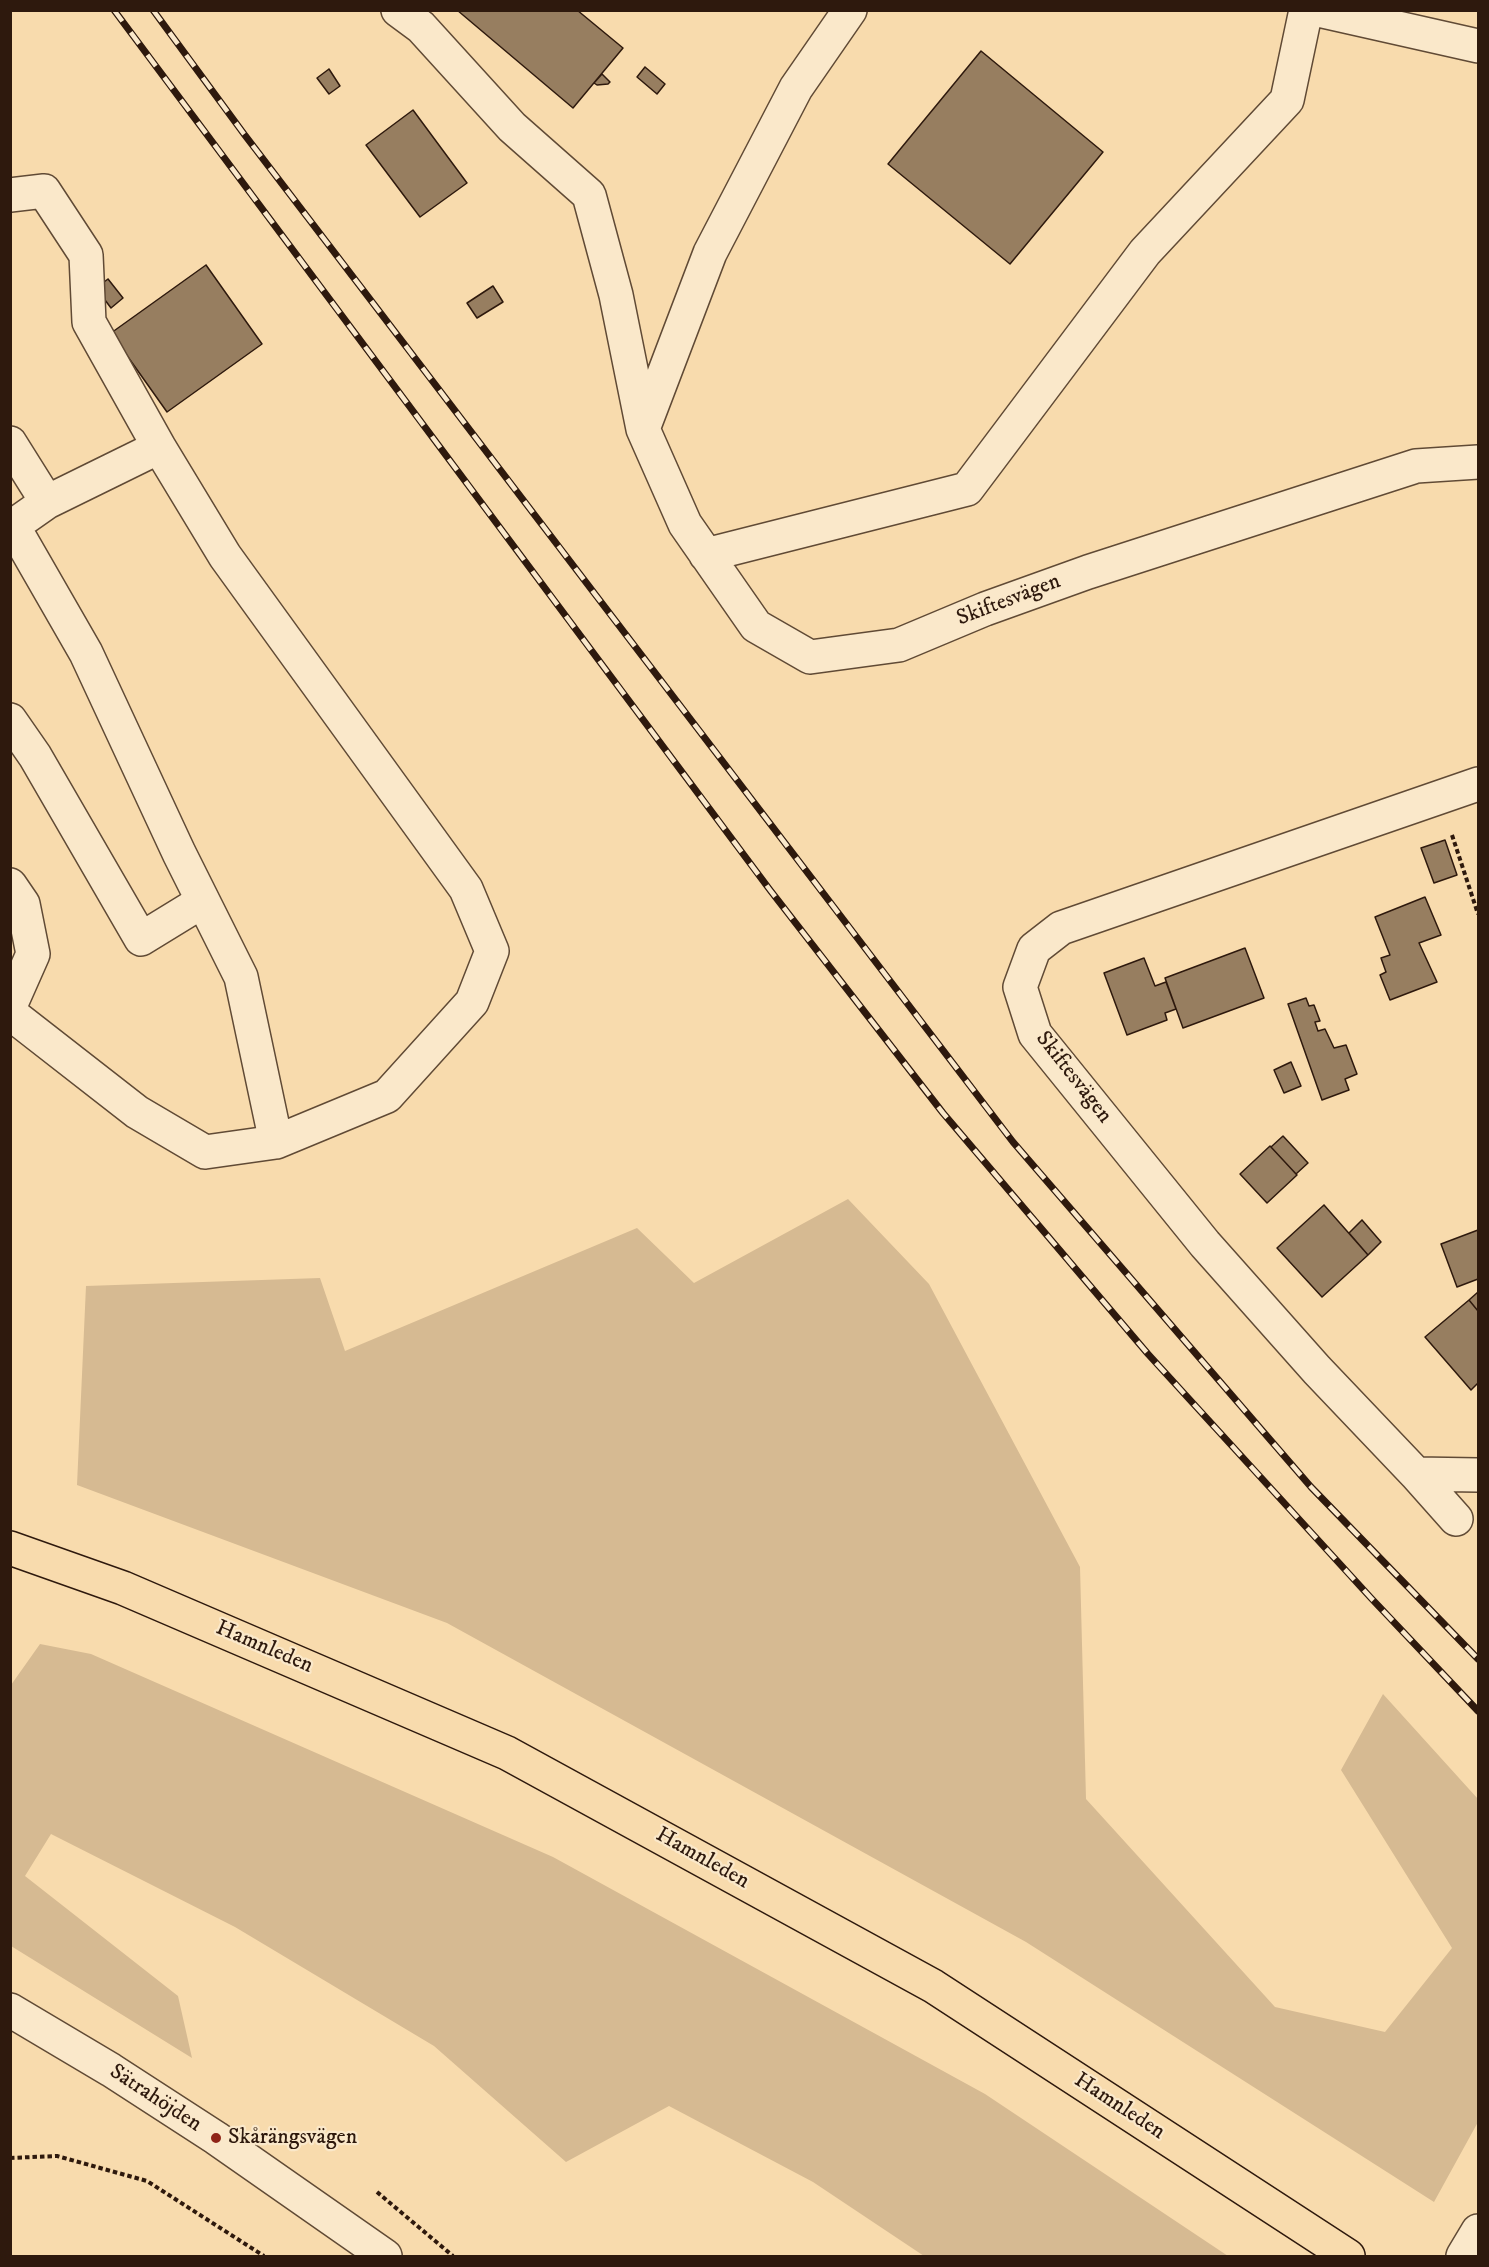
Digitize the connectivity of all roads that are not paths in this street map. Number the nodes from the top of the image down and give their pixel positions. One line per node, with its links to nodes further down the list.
1 (398, 10): 7 (street, Skiftesvägen)
2 (850, 10): 7 (street)
3 (1306, 10): 13 (street)
4 (1318, 10): 5 (street)
5 (1479, 46)
6 (10, 195): 9 (street)
7 (643, 429): 13 (street, Skiftesvägen)
8 (10, 443): 11 (street)
9 (159, 447): 11 (street); 20 (street)
10 (1479, 462): 13 (street, Skiftesvägen)
11 (46, 502): 12 (street)
12 (12, 527): 17 (street)
13 (706, 555)
14 (10, 720): 17 (street)
15 (1479, 784): 21 (street, Skiftesvägen)
16 (10, 885): 18 (street)
17 (203, 901): 20 (street)
18 (10, 1006)
19 (10, 1013): 20 (street)
20 (276, 1142)
21 (1416, 1474): 22 (street); 23 (street, Skiftesvägen)
22 (1479, 1475)
23 (1456, 1519)
24 (10, 1548): 28 (main road, Hamnleden)
25 (10, 2010): 27 (street, Sätrahöjden)
26 (1479, 2231): 29 (street)
27 (385, 2256)
28 (1348, 2256)
29 (1463, 2256)

